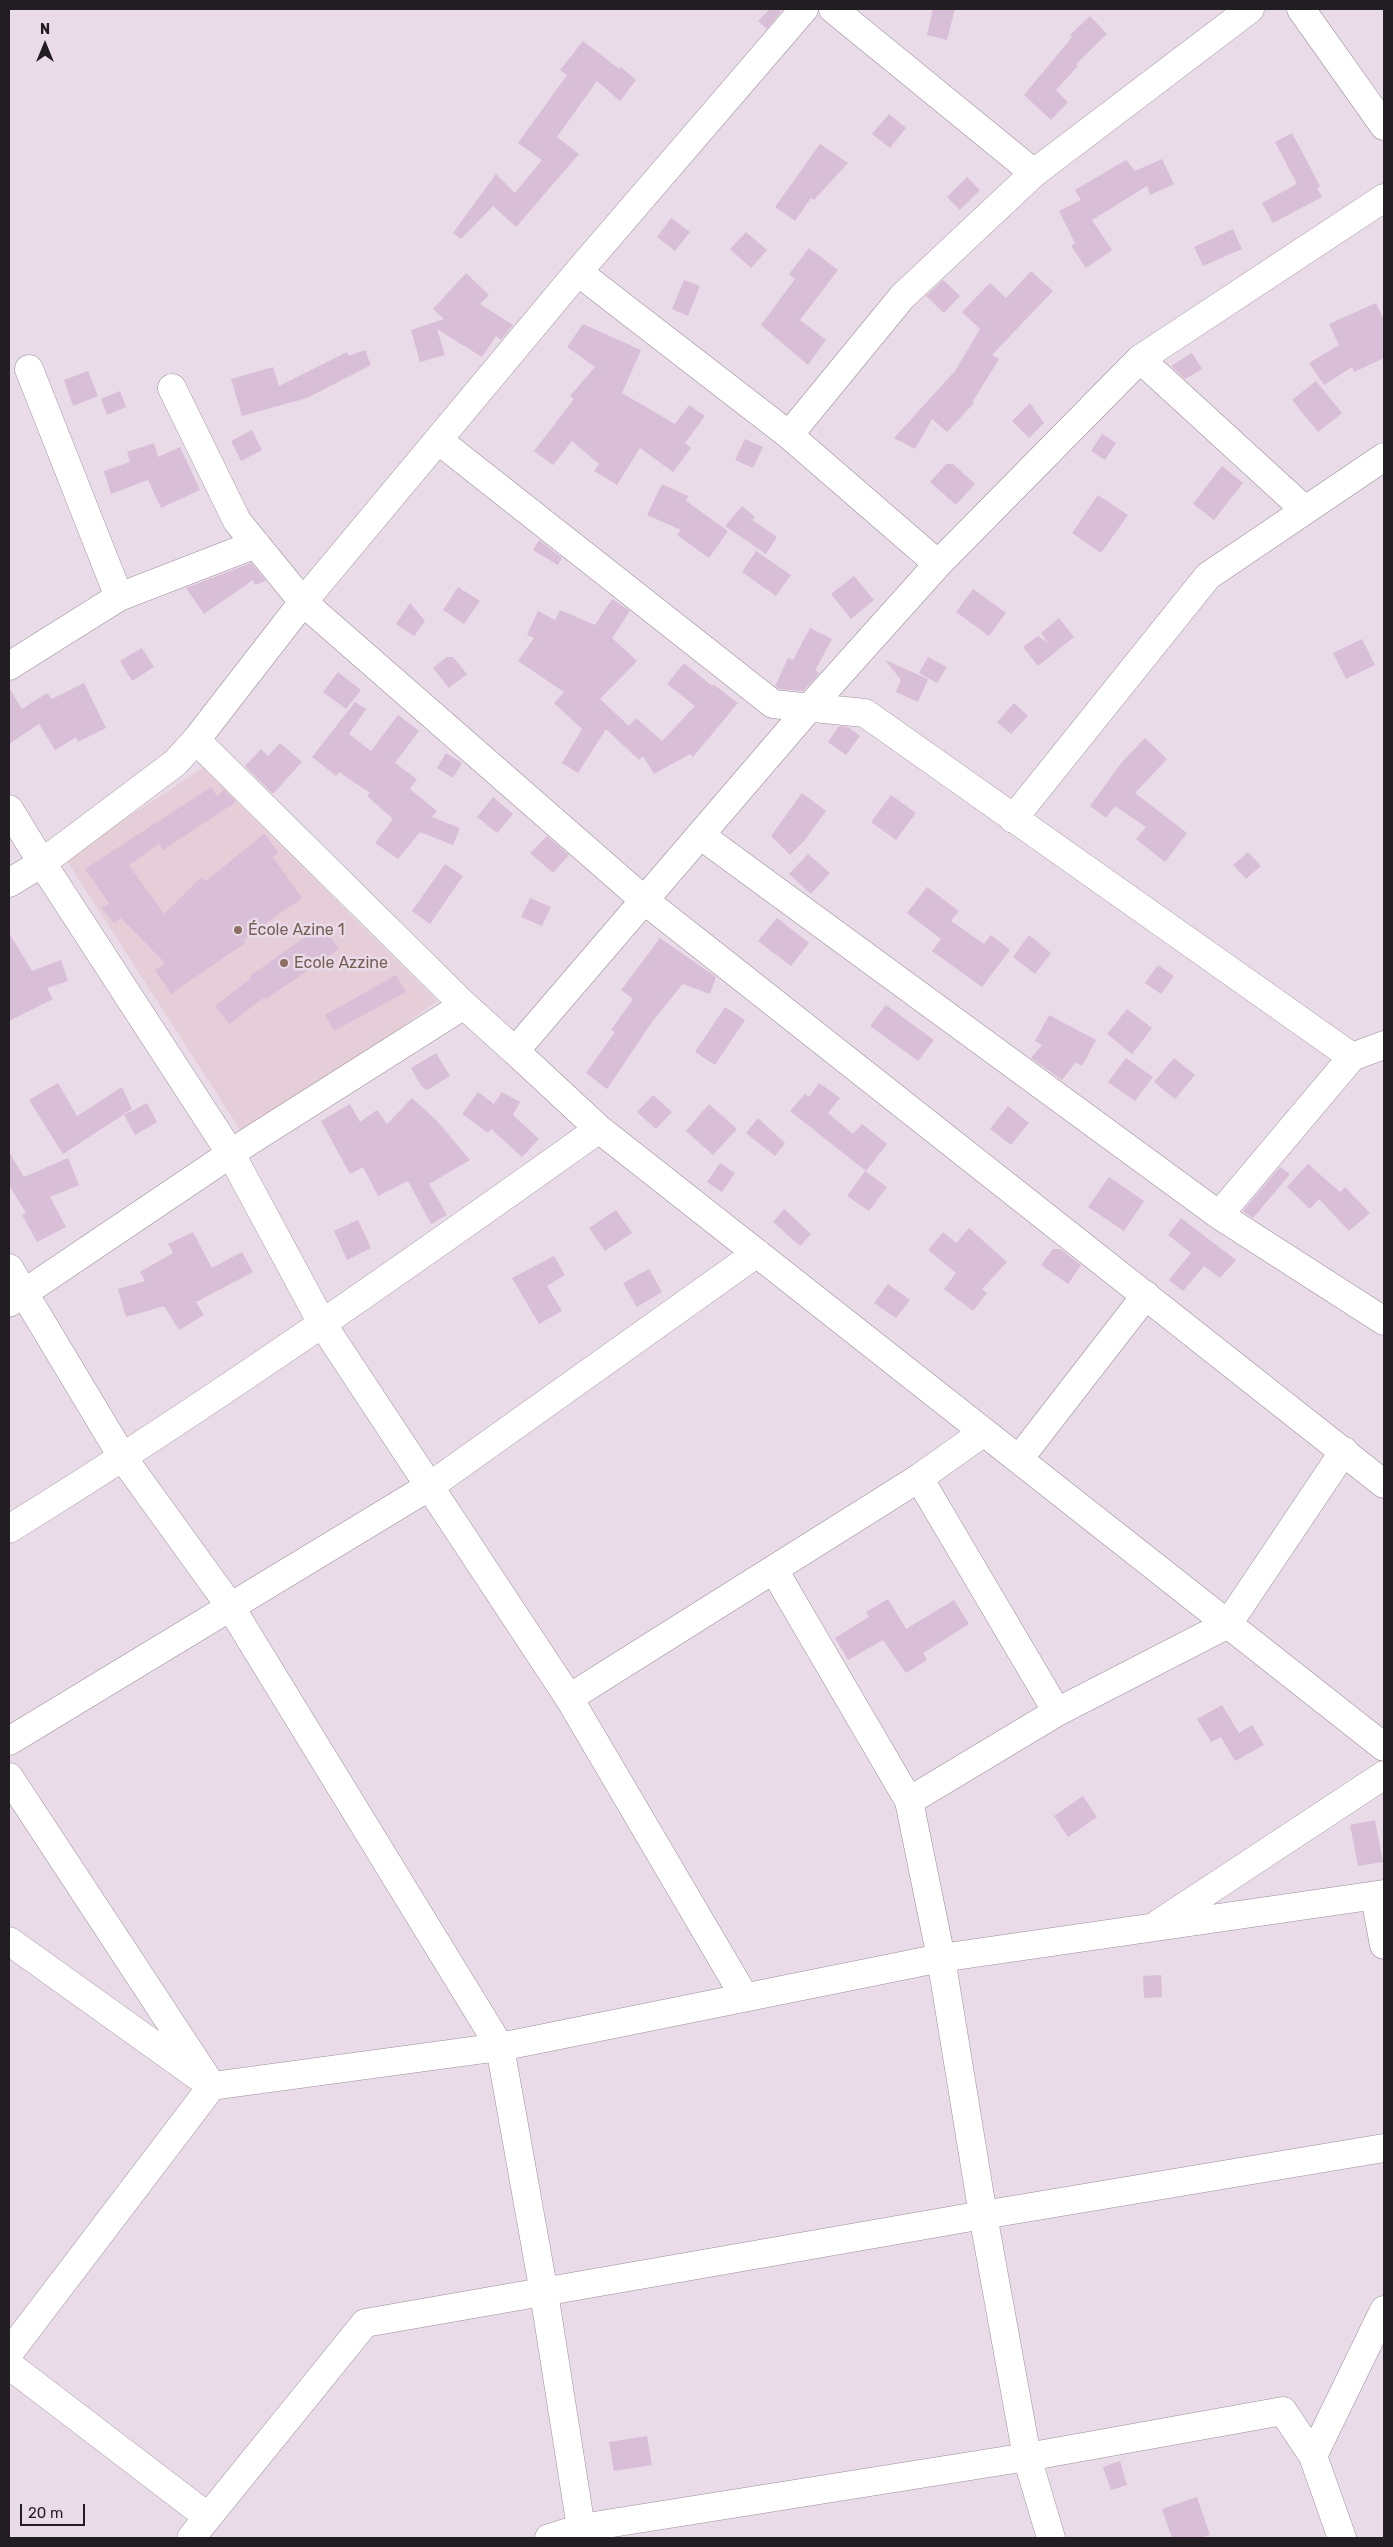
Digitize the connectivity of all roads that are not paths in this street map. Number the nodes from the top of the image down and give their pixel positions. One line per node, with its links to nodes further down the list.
1 (804, 9): 8 (street)
2 (833, 9): 6 (street)
3 (1250, 9): 6 (street)
4 (1301, 9): 5 (street)
5 (1384, 126)
6 (1034, 173): 12 (street)
7 (1384, 198): 9 (street)
8 (578, 272): 12 (street); 13 (street)
9 (1140, 359): 15 (street); 17 (street)
10 (29, 369): 18 (street)
11 (172, 388): 16 (street)
12 (789, 435): 17 (street)
13 (438, 440): 19 (street); 21 (street)
14 (1384, 457): 15 (street)
15 (1305, 510): 24 (street)
16 (256, 544): 18 (street); 19 (street)
17 (938, 564): 21 (street)
18 (119, 597): 20 (street)
19 (303, 602): 22 (street); 28 (street)
20 (9, 666)
21 (809, 708): 24 (street); 25 (street)
22 (196, 740): 26 (street); 29 (street)
23 (9, 809): 26 (street)
24 (1013, 819): 32 (street)
25 (700, 835): 28 (street); 35 (street)
26 (42, 863): 27 (street); 34 (street)
27 (9, 884)
28 (644, 900): 31 (street); 38 (street)
29 (464, 1005): 31 (street); 34 (street)
30 (1384, 1045): 32 (street)
31 (515, 1051): 33 (street)
32 (1352, 1057): 35 (street)
33 (599, 1129): 36 (street); 41 (street)
34 (231, 1154): 39 (street); 41 (street)
35 (1219, 1215): 40 (street)
36 (757, 1253): 42 (street); 48 (street)
37 (9, 1268): 39 (street)
38 (1146, 1295): 43 (street); 45 (street)
39 (16, 1298): 44 (street)
40 (1383, 1317)
41 (323, 1324): 44 (street); 48 (street)
42 (984, 1432): 45 (street); 46 (street)
43 (1344, 1451): 47 (street); 52 (street)
44 (123, 1458): 49 (street); 51 (street)
45 (1019, 1459): 52 (street)
46 (918, 1478): 50 (street); 54 (street)
47 (1384, 1484)
48 (430, 1486): 51 (street); 53 (street)
49 (9, 1529)
50 (774, 1570): 53 (street); 59 (street)
51 (230, 1606): 55 (street); 66 (street)
52 (1228, 1624): 54 (street); 56 (street)
53 (568, 1698): 65 (street)
54 (1057, 1712): 59 (street)
55 (9, 1741)
56 (1384, 1747)
57 (1384, 1775): 61 (street)
58 (9, 1777): 67 (street)
59 (909, 1801): 64 (street)
60 (1379, 1895): 61 (street); 63 (street)
61 (1151, 1928): 64 (street)
62 (9, 1941): 67 (street)
63 (1384, 1945)
64 (941, 1958): 65 (street); 69 (street)
65 (744, 1996): 66 (street)
66 (500, 2047): 67 (street); 70 (street)
67 (212, 2086): 72 (street)
68 (1384, 2148): 69 (street)
69 (983, 2215): 70 (street); 75 (street)
70 (544, 2293): 76 (street); 77 (street)
71 (1384, 2310): 74 (street)
72 (9, 2353)
73 (9, 2365): 76 (street)
74 (1313, 2456): 75 (street); 81 (street)
75 (1027, 2457): 77 (street); 80 (street)
76 (208, 2517): 78 (street)
77 (581, 2528): 79 (street)
78 (191, 2538)
79 (549, 2538)
80 (1051, 2538)
81 (1342, 2538)

